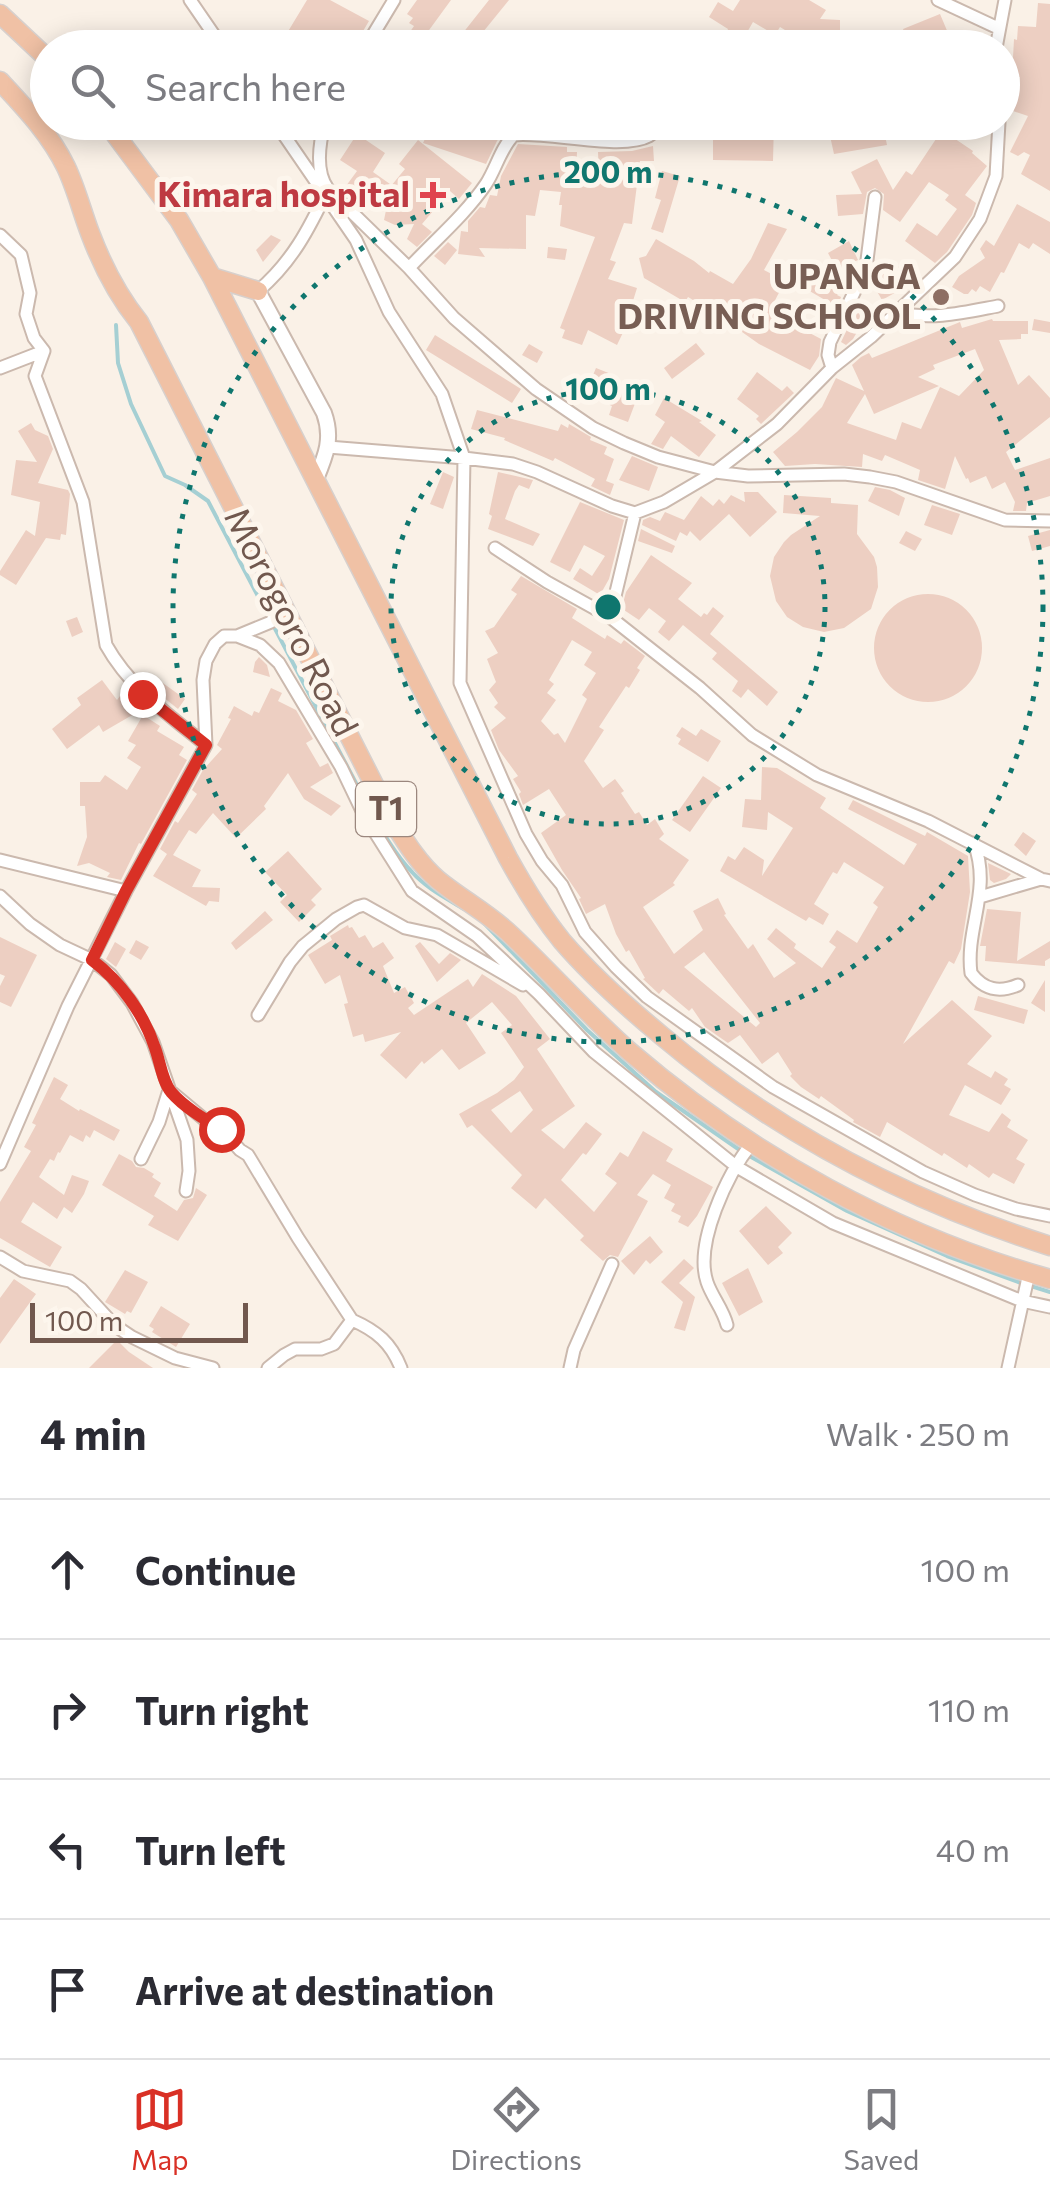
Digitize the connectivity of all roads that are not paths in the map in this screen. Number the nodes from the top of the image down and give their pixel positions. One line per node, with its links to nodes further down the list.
1 (190, 0): 7 (street)
2 (394, 0): 8 (street)
3 (938, 0): 6 (street)
4 (1004, 0): 6 (street)
5 (0, 14): 9 (highway)
6 (998, 28)
7 (211, 30)
8 (376, 30)
9 (30, 42)
10 (0, 81): 11 (highway, Morogoro Road / T1)
11 (30, 114)
12 (50, 140): 36 (highway, Morogoro Road / T1)
13 (119, 140): 22 (highway, T1)
14 (288, 140): 18 (street)
15 (323, 140): 18 (street)
16 (508, 140): 21 (street)
17 (997, 140): 25 (street)
18 (327, 192): 21 (street); 23 (street); 30 (street)
19 (875, 197): 28 (street)
20 (0, 235): 26 (street)
21 (409, 268): 31 (street)
22 (212, 277): 23 (highway); 32 (highway, T1)
23 (258, 291): 29 (street)
24 (998, 306): 25 (street)
25 (898, 312): 28 (street)
26 (44, 351): 27 (street); 39 (street)
27 (0, 368)
28 (832, 368): 31 (street)
29 (328, 448): 30 (street); 32 (street)
30 (464, 458): 33 (street); 56 (street)
31 (715, 472): 33 (street); 34 (street)
32 (316, 480): 57 (highway, T1)
33 (635, 513): 37 (street)
34 (1050, 521)
35 (496, 548): 37 (street)
36 (282, 604): 38 (street); 51 (highway, Morogoro Road / T1)
37 (610, 617): 40 (street)
38 (237, 636): 39 (street); 48 (street)
39 (206, 745): 43 (street)
40 (974, 844): 42 (street); 45 (street)
41 (0, 860): 43 (street)
42 (1045, 880): 45 (street)
43 (126, 891): 46 (street)
44 (0, 896): 46 (street)
45 (980, 897): 47 (street)
46 (92, 960): 50 (street); 53 (street)
47 (1018, 985)
48 (539, 994): 49 (street); 54 (street)
49 (258, 1015)
50 (168, 1090): 52 (street); 55 (street); 64 (street)
51 (752, 1143): 54 (street); 60 (highway, Morogoro Road / T1)
52 (141, 1159)
53 (0, 1164)
54 (736, 1167): 62 (street); 65 (street)
55 (186, 1191)
56 (1050, 1216)
57 (1050, 1246)
58 (0, 1257): 66 (street)
59 (612, 1264): 69 (street)
60 (1030, 1273): 61 (highway, Morogoro Road / T1); 62 (street)
61 (1050, 1279)
62 (1022, 1301): 63 (street); 70 (street)
63 (1050, 1307)
64 (352, 1320): 67 (street); 68 (street)
65 (727, 1325)
66 (213, 1368)
67 (268, 1368)
68 (401, 1368)
69 (570, 1368)
70 (1008, 1368)

